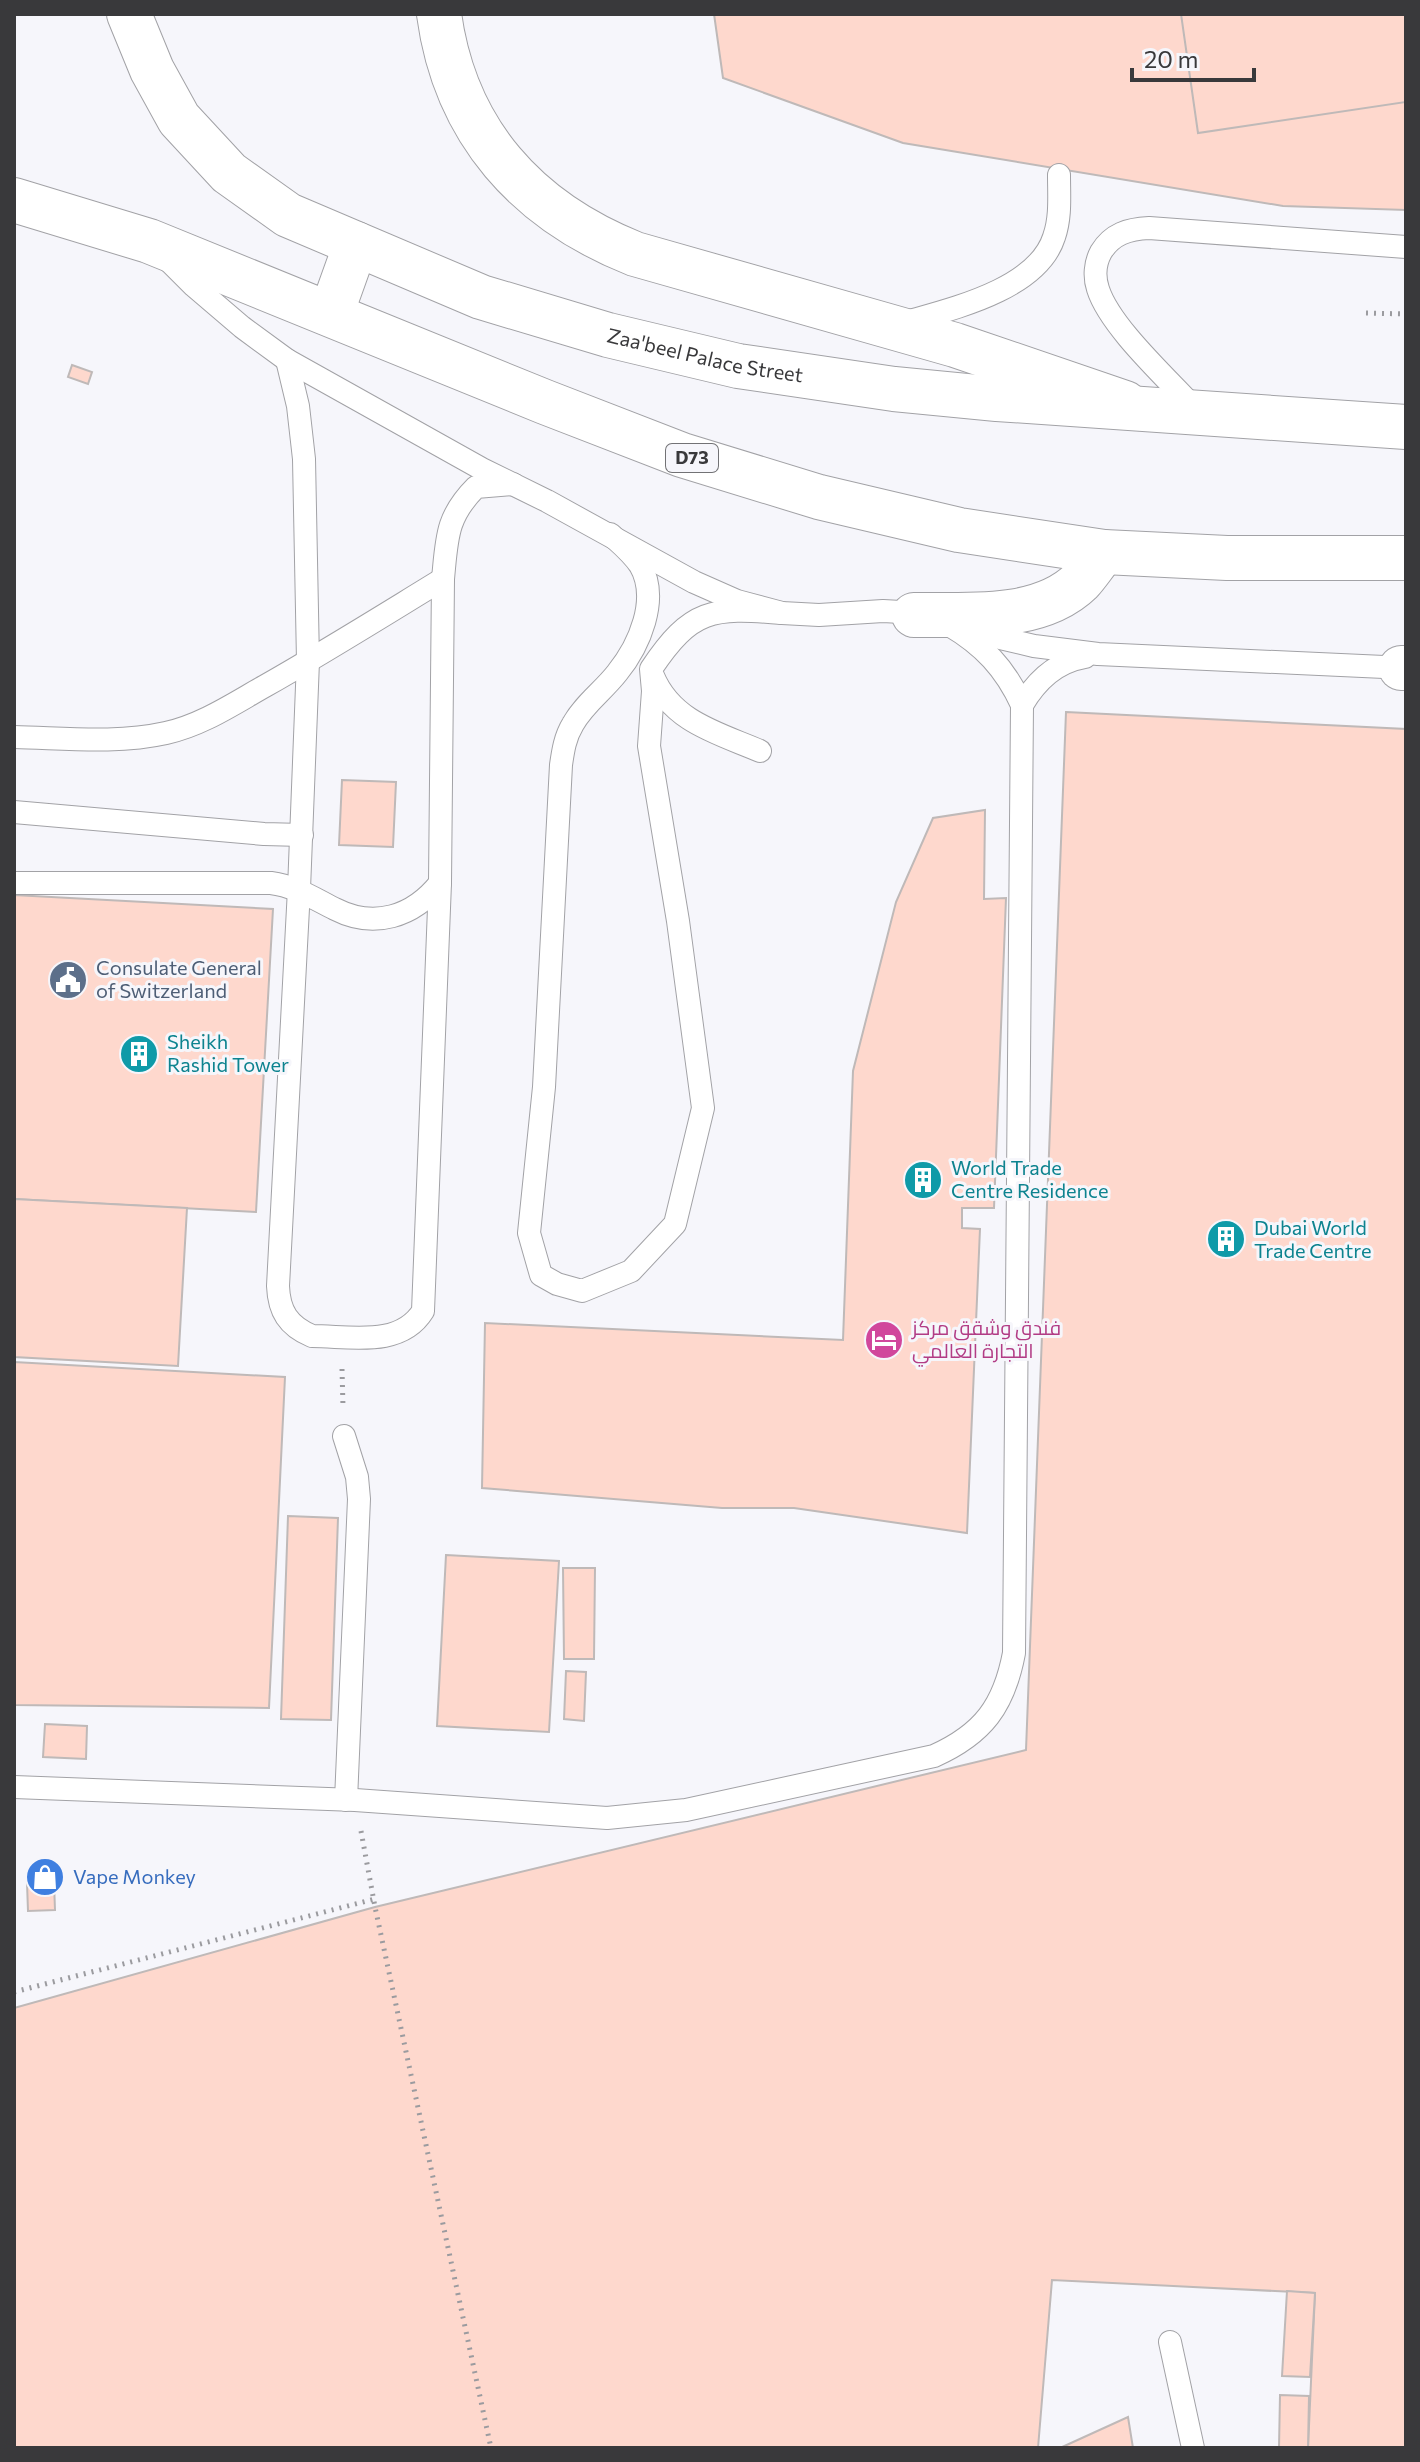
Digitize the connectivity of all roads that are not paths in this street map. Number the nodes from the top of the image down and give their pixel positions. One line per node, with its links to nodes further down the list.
1 (129, 14): 6 (main road, Zaa'beel Palace Street)
2 (439, 14): 9 (main road)
3 (1059, 175): 9 (lane)
4 (14, 200): 5 (main road, D73)
5 (149, 241): 8 (main road, D73); 10 (lane)
6 (356, 244): 8 (main road); 11 (main road, Zaa'beel Palace Street)
7 (1406, 247): 12 (lane)
8 (331, 314): 16 (main road, D73)
9 (892, 326): 11 (main road)
10 (287, 360): 14 (lane); 22 (lane)
11 (1142, 410): 12 (main road, Zaa'beel Palace Street)
12 (1200, 414): 13 (main road, Zaa'beel Palace Street)
13 (1406, 427)
14 (513, 484): 15 (lane); 18 (lane)
15 (610, 534): 19 (lane); 24 (lane)
16 (1104, 552): 17 (main road, D73); 20 (main road)
17 (1406, 558)
18 (443, 579): 22 (lane); 31 (lane)
19 (782, 613): 20 (lane); 24 (lane)
20 (932, 620): 21 (lane); 25 (lane)
21 (1098, 654): 23 (lane); 25 (lane)
22 (308, 661): 26 (lane); 29 (lane)
23 (1404, 668)
24 (651, 669): 27 (lane)
25 (1022, 705): 35 (lane)
26 (14, 737)
27 (760, 751)
28 (14, 812): 29 (lane)
29 (302, 835): 32 (lane)
30 (14, 883): 32 (lane)
31 (440, 883): 32 (lane); 32 (lane)
32 (299, 889)
33 (344, 1436): 35 (lane)
34 (14, 1787): 35 (lane)
35 (350, 1800)
36 (1170, 2342): 37 (lane)
37 (1193, 2448)

